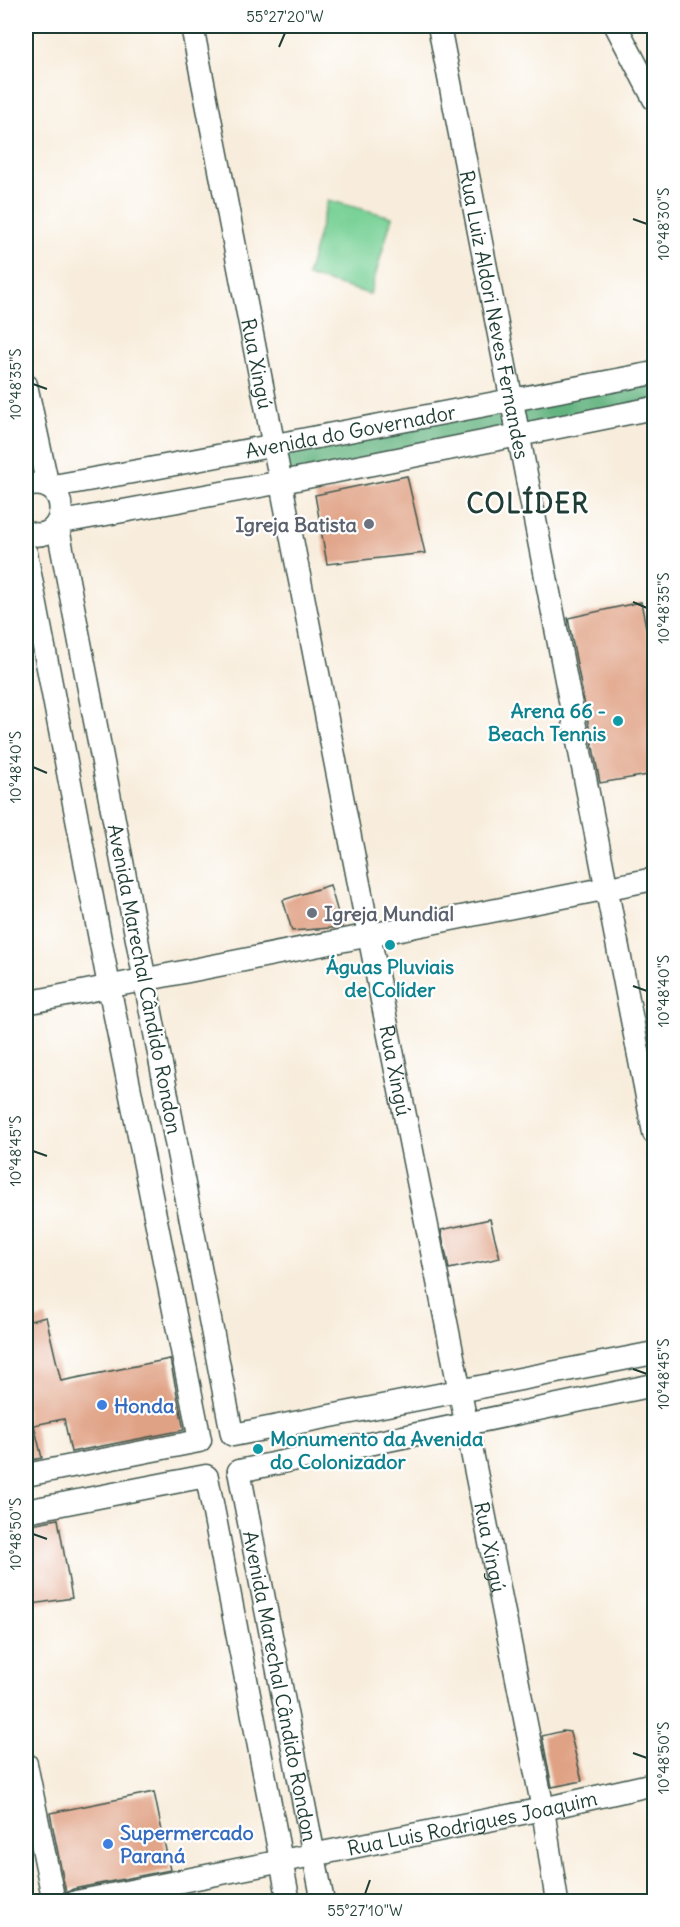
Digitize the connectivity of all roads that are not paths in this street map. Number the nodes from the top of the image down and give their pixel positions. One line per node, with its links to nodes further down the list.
1 (192, 26): 10 (street, Rua Xingú)
2 (439, 26): 7 (street, Rua Luiz Aldori Neves Fernandes)
3 (616, 26): 4 (street)
4 (654, 99)
5 (654, 373): 7 (street, Avenida do Governador)
6 (26, 385): 12 (street)
7 (512, 400): 9 (street, Rua Luiz Aldori Neves Fernandes); 10 (street, Avenida do Governador)
8 (654, 408): 9 (street, Avenida do Governador)
9 (519, 435): 11 (street, Avenida do Governador); 17 (street, Rua Luiz Aldori Neves Fernandes)
10 (275, 445): 11 (street, Rua Xingú); 12 (street, Avenida do Governador)
11 (282, 482): 13 (street, Avenida do Governador); 18 (street, Rua Xingú)
12 (37, 487): 13 (street, Avenida Marechal Cândido Rondon)
13 (57, 524): 14 (street, Avenida do Governador); 19 (street, Avenida Marechal Cândido Rondon)
14 (26, 532)
15 (26, 553): 20 (street, Avenida Marechal Cândido Rondon)
16 (654, 879): 17 (street)
17 (607, 888): 18 (street); 22 (street, Rua Luiz Aldori Neves Fernandes)
18 (369, 935): 19 (street); 25 (street, Rua Xingú)
19 (144, 979): 20 (street); 27 (street, Avenida Marechal Cândido Rondon)
20 (109, 986): 21 (street); 28 (street, Avenida Marechal Cândido Rondon)
21 (26, 1003)
22 (654, 1133)
23 (654, 1353): 25 (street)
24 (654, 1385): 26 (street)
25 (459, 1391): 26 (street, Rua Xingú); 27 (street)
26 (466, 1423): 29 (street); 35 (street, Rua Xingú)
27 (233, 1434): 28 (street); 29 (street)
28 (199, 1441): 30 (street); 31 (street)
29 (239, 1471): 31 (street); 36 (street, Avenida Marechal Cândido Rondon)
30 (26, 1475)
31 (207, 1477): 32 (street); 37 (street, Avenida Marechal Cândido Rondon)
32 (26, 1511)
33 (26, 1764): 38 (street)
34 (654, 1784): 35 (street, Rua Luis Rodrigues Joaquim)
35 (543, 1809): 36 (street, Rua Luis Rodrigues Joaquim); 42 (street, Rua Xingú)
36 (314, 1854): 37 (street, Rua Luis Rodrigues Joaquim); 41 (street, Avenida Marechal Cândido Rondon)
37 (281, 1861): 39 (street, Rua Luis Rodrigues Joaquim); 40 (street, Avenida Marechal Cândido Rondon)
38 (54, 1902)
39 (76, 1902)
40 (289, 1902)
41 (323, 1902)
42 (557, 1902)

